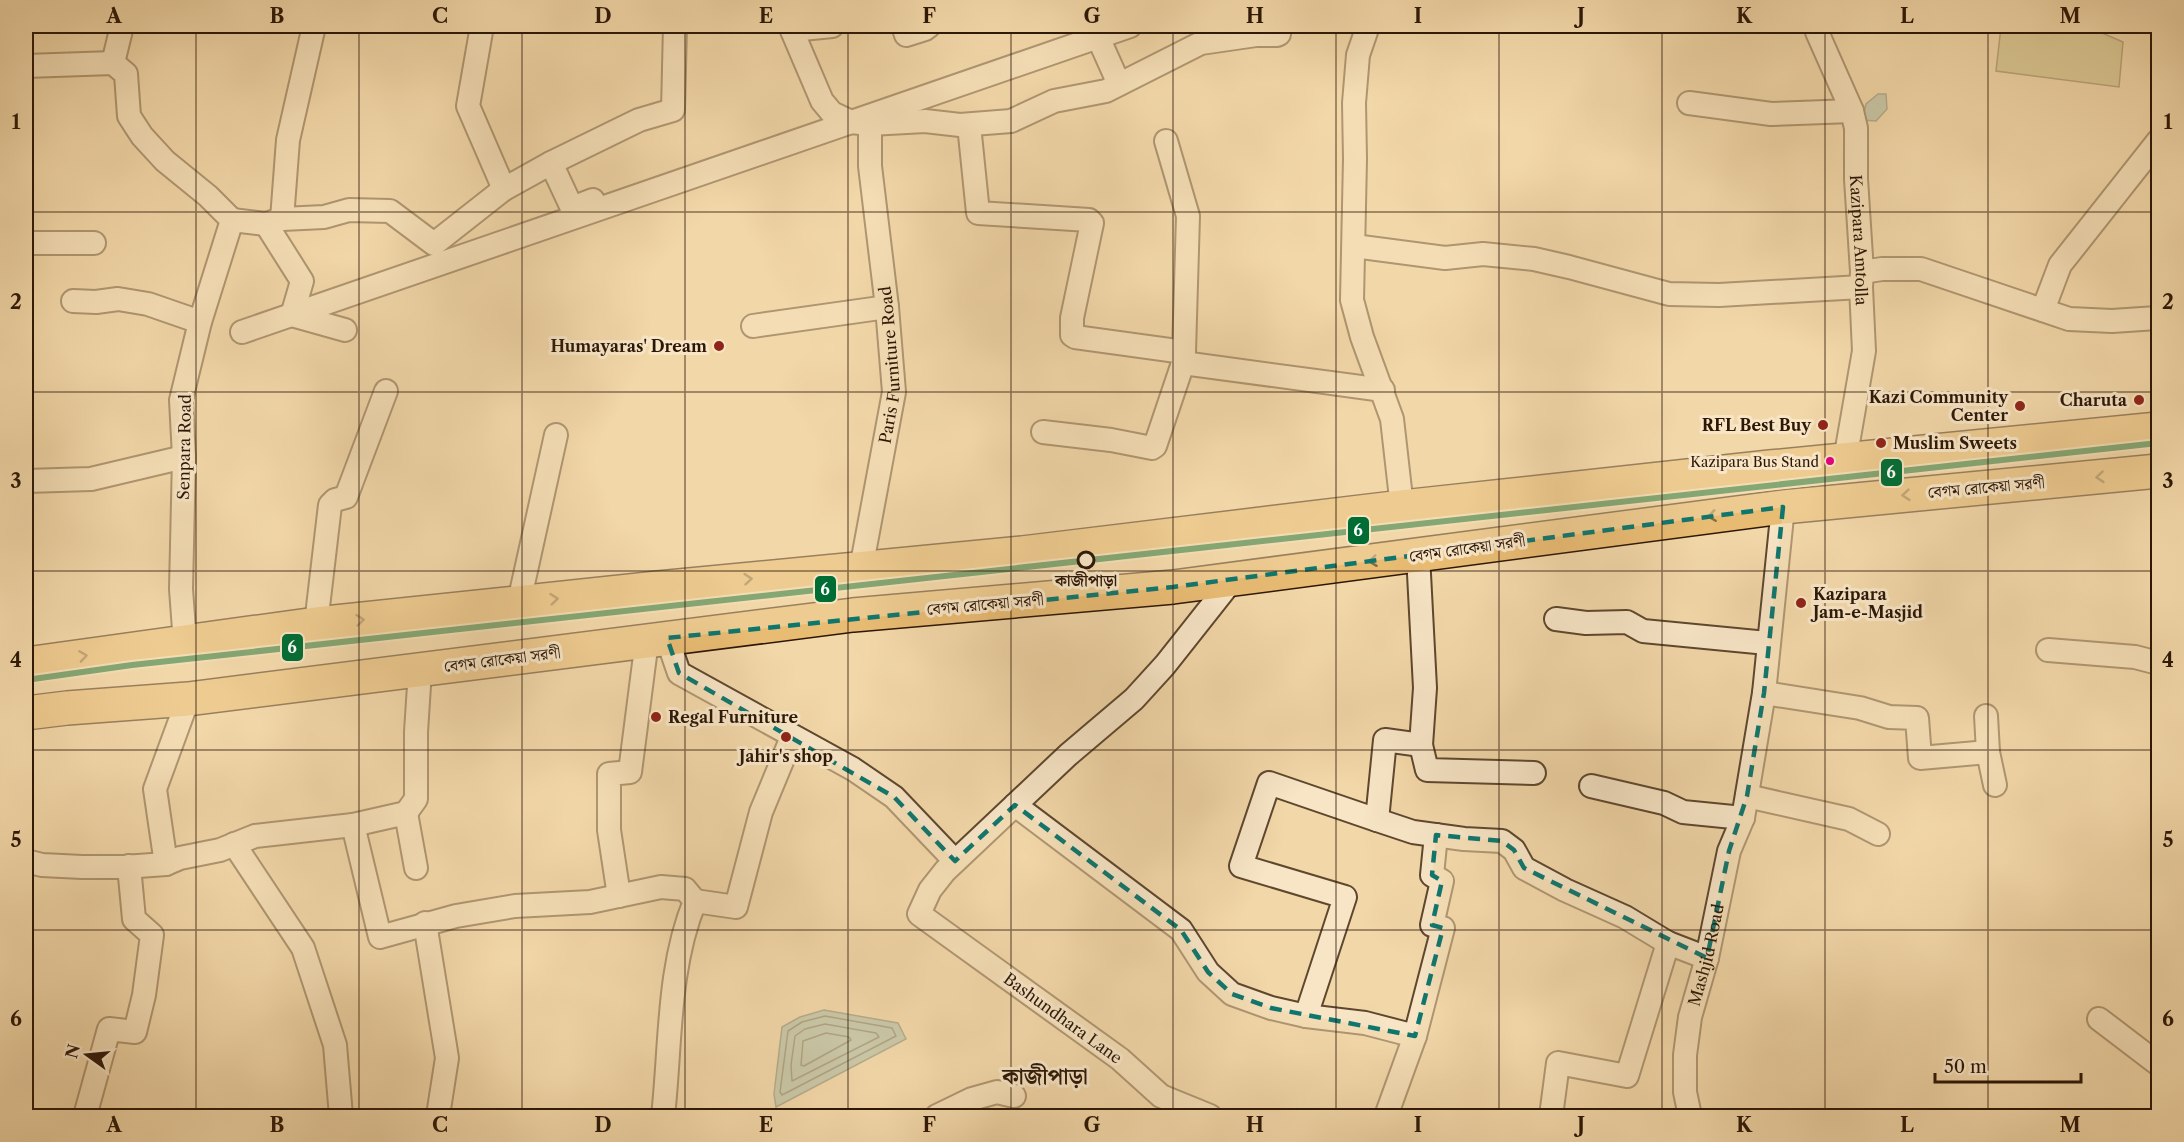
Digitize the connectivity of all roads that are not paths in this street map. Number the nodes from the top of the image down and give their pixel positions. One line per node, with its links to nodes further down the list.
1 (122, 26): 14 (street)
2 (314, 26): 27 (street)
3 (482, 26): 25 (street)
4 (675, 26): 24 (street)
5 (832, 26): 13 (street)
6 (903, 26): 7 (street)
7 (929, 26)
8 (1093, 26): 16 (street)
9 (1130, 26): 39 (street)
10 (1280, 26): 16 (street)
11 (1368, 26): 30 (street)
12 (1817, 26): 18 (street, Kazipara Amtolla)
13 (791, 28): 19 (street)
14 (113, 63): 15 (street); 26 (street)
15 (26, 66)
16 (1119, 84): 20 (street)
17 (1689, 103): 18 (street)
18 (1852, 111): 31 (street, Kazipara Amtolla)
19 (870, 124): 20 (street); 33 (street, Paris Furniture Road)
20 (969, 125): 40 (street)
21 (1166, 141): 40 (street)
22 (2158, 141): 34 (street)
23 (728, 155): 24 (street)
24 (551, 163): 25 (street)
25 (504, 189): 27 (street)
26 (232, 220): 27 (street); 35 (street, Senpara Road)
27 (274, 222): 38 (street)
28 (26, 243): 29 (street)
29 (94, 243)
30 (1354, 246): 31 (street); 41 (street)
31 (1861, 279): 34 (street); 47 (street, Kazipara Amtolla)
32 (73, 301): 35 (street)
33 (887, 307): 37 (street); 53 (street, Paris Furniture Road)
34 (2043, 310): 36 (street)
35 (200, 322): 46 (street, Senpara Road)
36 (2158, 324)
37 (753, 326)
38 (345, 330)
39 (242, 332)
40 (1184, 358): 41 (street); 44 (street)
41 (1383, 390): 50 (street)
42 (386, 391): 58 (street)
43 (2158, 429): 47 (main road)
44 (1043, 432)
45 (556, 435): 56 (street)
46 (184, 457): 49 (street); 60 (street, Senpara Road)
47 (1845, 460): 50 (main road)
48 (2158, 471): 51 (main road, বেগম রোকেয়া সরণী, one-way to 51)
49 (26, 481)
50 (1402, 507): 53 (main road)
51 (1783, 507): 52 (main road, বেগম রোকেয়া সরণী, one-way to 52); 61 (street, Mashjid Road)
52 (1418, 555): 54 (main road, বেগম রোকেয়া সরণী, one-way to 54); 71 (street)
53 (861, 569): 55 (main road, one-way to 53)
54 (1233, 579): 59 (main road, বেগম রোকেয়া সরণী); 76 (street)
55 (658, 588): 56 (main road, one-way to 55); 59 (main road)
56 (519, 602): 58 (main road, one-way to 56)
57 (1556, 620): 61 (street)
58 (316, 624): 60 (main road)
59 (657, 639): 65 (main road, বেগম রোকেয়া সরণী); 70 (street); 89 (street)
60 (185, 643): 64 (main road, one-way to 60)
61 (1767, 643): 66 (street, Mashjid Road)
62 (2048, 650): 63 (street)
63 (2158, 663)
64 (26, 664)
65 (420, 670): 67 (main road, বেগম রোকেয়া সরণী); 78 (street)
66 (1764, 693): 72 (street); 77 (street, Mashjid Road)
67 (188, 699): 68 (main road, বেগম রোকেয়া সরণী); 86 (street)
68 (26, 713)
69 (1986, 716): 72 (street)
70 (792, 737): 85 (street); 90 (street)
71 (1421, 745): 73 (street); 79 (street)
72 (1988, 752): 74 (street)
73 (1534, 773)
74 (1995, 785)
75 (1591, 786): 77 (street)
76 (1015, 805): 85 (street); 94 (street)
77 (1745, 807): 81 (street); 93 (street, Mashjid Road)
78 (406, 813): 80 (street); 88 (street)
79 (1377, 820): 82 (street); 94 (street)
80 (353, 825): 83 (street); 91 (street)
81 (1878, 834)
82 (1436, 835): 92 (street); 96 (street)
83 (234, 844): 86 (street); 101 (street)
84 (26, 861): 87 (street)
85 (954, 861): 104 (street, Bashundhara Lane)
86 (166, 864): 87 (street)
87 (129, 866): 100 (street)
88 (416, 868)
89 (619, 896): 90 (street); 91 (street)
90 (695, 902): 102 (street)
91 (425, 923): 99 (street)
92 (1668, 943): 93 (street); 106 (street)
93 (1707, 958): 107 (street, Mashjid Road)
94 (1306, 1016): 96 (street)
95 (2099, 1018): 97 (street)
96 (1415, 1036): 105 (street)
97 (2158, 1064)
98 (1014, 1096): 103 (street)
99 (439, 1109)
100 (85, 1116)
101 (341, 1116)
102 (663, 1116)
103 (937, 1116)
104 (1210, 1116)
105 (1386, 1116)
106 (1551, 1116)
107 (1690, 1116)

